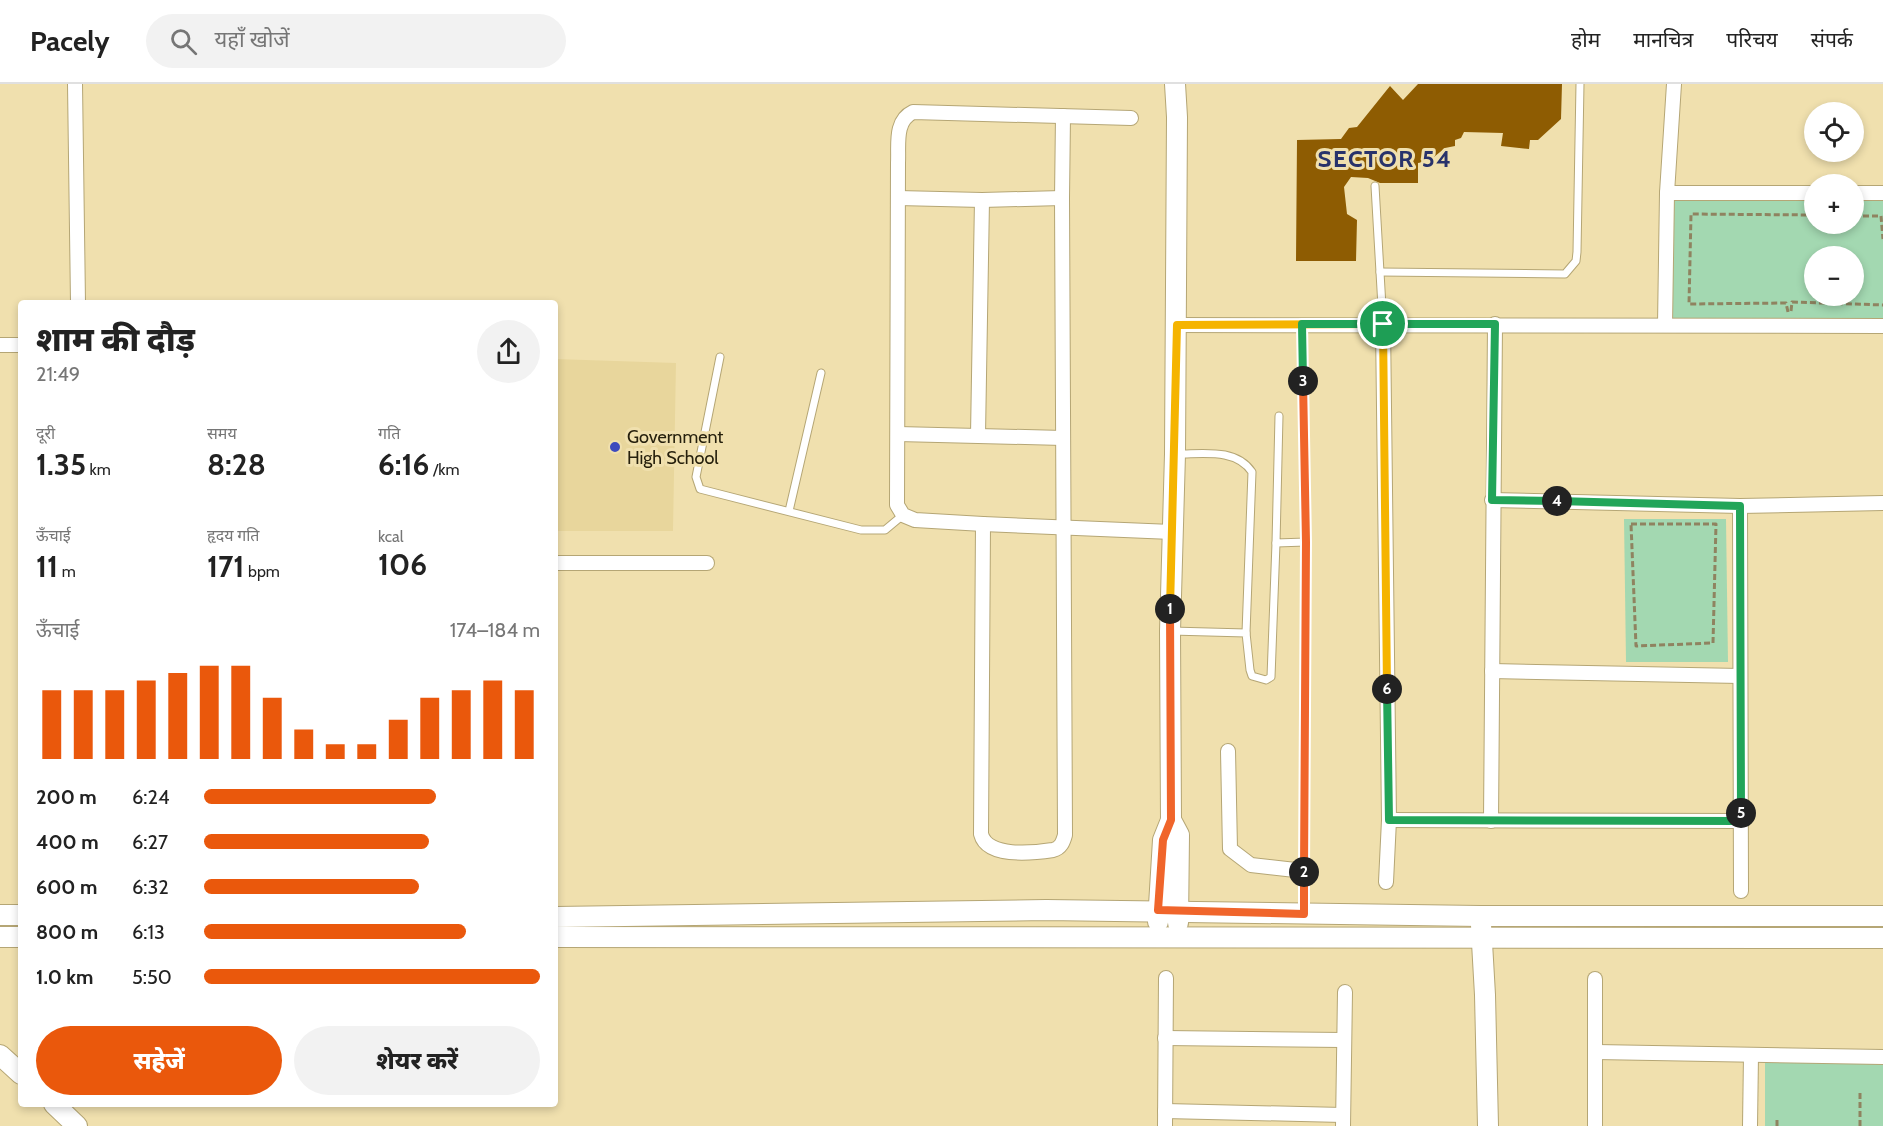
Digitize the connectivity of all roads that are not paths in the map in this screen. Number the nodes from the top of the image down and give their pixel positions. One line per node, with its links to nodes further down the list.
1 (75, 84): 16 (street)
2 (1175, 84): 20 (main road)
3 (1580, 84): 15 (lane)
4 (1674, 84): 8 (street)
5 (1063, 116): 6 (street); 12 (street); 13 (street)
6 (1131, 118)
7 (1375, 186): 15 (lane)
8 (1667, 193): 9 (street); 21 (street)
9 (1804, 193)
10 (1864, 193): 11 (street)
11 (1883, 193)
12 (898, 198): 14 (street); 28 (street)
13 (1062, 198): 14 (street); 30 (street)
14 (982, 200): 29 (street)
15 (1380, 272): 18 (lane)
16 (78, 300)
17 (1302, 324): 18 (street); 20 (street); 40 (lane)
18 (1383, 324): 19 (street); 50 (street)
19 (1495, 324): 21 (street); 32 (street)
20 (1177, 325): 31 (main road)
21 (1665, 325): 22 (street)
22 (1883, 326)
23 (0, 345): 24 (street)
24 (18, 345)
25 (720, 357): 35 (lane)
26 (821, 373): 35 (lane)
27 (1279, 416): 41 (lane)
28 (898, 434): 29 (street); 36 (street)
29 (978, 435): 30 (street)
30 (1063, 438): 38 (street)
31 (1175, 454): 39 (main road); 45 (lane)
32 (1492, 500): 34 (street); 46 (street)
33 (1883, 503): 34 (street)
34 (1740, 506): 47 (street)
35 (789, 511): 36 (lane)
36 (903, 514): 37 (street)
37 (983, 525): 38 (street); 38 (street)
38 (1064, 527): 39 (street)
39 (1173, 532): 44 (main road)
40 (1306, 542): 41 (lane); 53 (lane)
41 (1276, 543): 45 (lane)
42 (558, 563): 43 (street)
43 (707, 563)
44 (1170, 631): 45 (lane); 49 (main road)
45 (1246, 633)
46 (1492, 671): 47 (street); 51 (street)
47 (1740, 676): 52 (street)
48 (1228, 751): 53 (street)
49 (1171, 820): 56 (main road); 57 (main road)
50 (1389, 820): 51 (street); 54 (street)
51 (1491, 821): 52 (street)
52 (1741, 821): 55 (street)
53 (1304, 871): 58 (lane)
54 (1386, 882)
55 (1742, 891)
56 (1158, 910): 57 (main road); 63 (main road); 68 (main road)
57 (1179, 911): 58 (main road); 69 (main road)
58 (1304, 914): 61 (main road)
59 (0, 915): 60 (main road)
60 (18, 915)
61 (1480, 916): 62 (main road); 64 (main road)
62 (1883, 916)
63 (558, 917)
64 (1482, 936): 69 (main road); 70 (main road); 86 (main road)
65 (0, 937): 66 (main road)
66 (18, 937)
67 (558, 937): 68 (main road)
68 (1157, 937): 69 (main road)
69 (1177, 937)
70 (1883, 938)
71 (1166, 978): 74 (street)
72 (1595, 979): 76 (street)
73 (1345, 992): 75 (street)
74 (1166, 1038): 75 (street); 82 (street)
75 (1343, 1040): 83 (street)
76 (1596, 1052): 78 (street); 87 (street)
77 (0, 1055): 80 (main road)
78 (1751, 1056): 79 (street); 88 (street)
79 (1883, 1057)
80 (18, 1071)
81 (57, 1107): 84 (main road)
82 (1165, 1111): 83 (street); 85 (street)
83 (1343, 1121)
84 (78, 1126)
85 (1165, 1126)
86 (1488, 1126)
87 (1595, 1126)
88 (1750, 1126)

